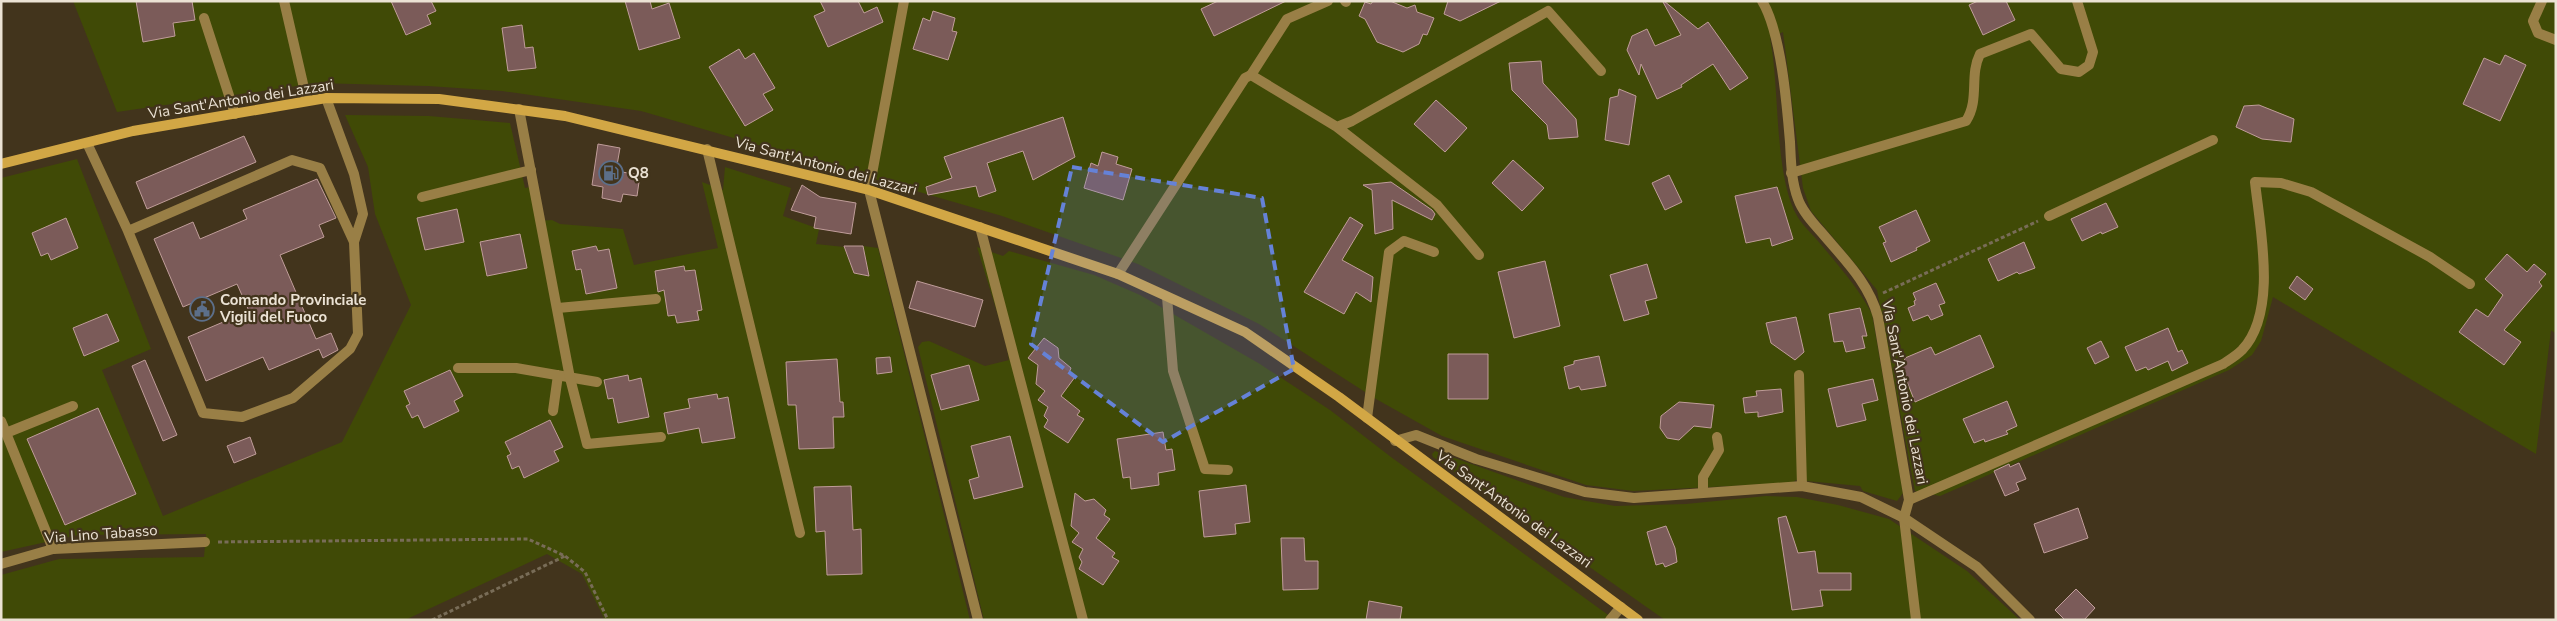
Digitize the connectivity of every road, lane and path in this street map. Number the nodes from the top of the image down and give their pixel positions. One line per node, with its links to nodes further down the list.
1 (284, 1): 12 (street)
2 (904, 1): 22 (street)
3 (1328, 1): 10 (street)
4 (1762, 1): 21 (street, Via Sant'Antonio dei Lazzari)
5 (2077, 1): 21 (street)
6 (2542, 1): 8 (street)
7 (204, 18): 14 (street)
8 (2556, 40)
9 (1601, 70): 15 (street)
10 (1251, 75): 15 (street); 30 (street)
11 (326, 98): 12 (street, Via Sant'Antonio dei Lazzari); 13 (street, Via Sant'Antonio dei Lazzari); 27 (street)
12 (307, 101): 14 (street, Via Sant'Antonio dei Lazzari)
13 (519, 109): 18 (street, Via Sant'Antonio dei Lazzari); 20 (street)
14 (235, 114): 17 (street, Via Sant'Antonio dei Lazzari)
15 (1337, 127): 29 (street)
16 (2213, 140): 24 (street)
17 (87, 143): 19 (street, Via Sant'Antonio dei Lazzari); 26 (street)
18 (707, 149): 22 (street, Via Sant'Antonio dei Lazzari); 54 (street)
19 (1, 164)
20 (531, 170): 23 (street); 35 (street)
21 (1791, 173): 33 (street, Via Sant'Antonio dei Lazzari)
22 (869, 190): 25 (street, Via Sant'Antonio dei Lazzari); 62 (street)
23 (422, 198)
24 (2049, 216): 33 (path)
25 (980, 227): 30 (street, Via Sant'Antonio dei Lazzari); 63 (street)
26 (128, 231): 27 (street); 27 (street)
27 (354, 242)
28 (1434, 252): 43 (street)
29 (1479, 255)
30 (1118, 274): 32 (street, Via Sant'Antonio dei Lazzari)
31 (2470, 284): 52 (street)
32 (1167, 297): 43 (street, Via Sant'Antonio dei Lazzari); 49 (street)
33 (1873, 298): 52 (street, Via Sant'Antonio dei Lazzari)
34 (656, 299): 35 (street)
35 (558, 308): 39 (street)
36 (458, 368): 38 (street)
37 (1799, 375): 50 (street)
38 (558, 376): 39 (street); 42 (street)
39 (570, 378): 40 (street); 46 (street)
40 (597, 382)
41 (73, 406): 45 (street)
42 (553, 412)
43 (1367, 418): 48 (street, Via Sant'Antonio dei Lazzari)
44 (1, 422): 45 (street)
45 (6, 433): 56 (street)
46 (661, 437)
47 (1717, 437): 51 (street)
48 (1395, 441): 51 (street, Via Sant'Antonio dei Lazzari); 59 (street, Via Sant'Antonio dei Lazzari)
49 (1228, 470)
50 (1802, 486): 51 (street, Via Sant'Antonio dei Lazzari); 53 (street, Via Sant'Antonio dei Lazzari)
51 (1703, 492)
52 (1909, 500): 53 (street, Via Sant'Antonio dei Lazzari)
53 (1904, 518): 66 (street); 67 (street, Via Sant'Antonio dei Lazzari)
54 (800, 533)
55 (205, 542): 56 (street, Via Lino Tabasso); 57 (path)
56 (53, 549): 58 (street, Via Lino Tabasso)
57 (565, 556): 60 (path); 61 (path)
58 (1, 564)
59 (1621, 607): 64 (street); 65 (street, Via Sant'Antonio dei Lazzari)
60 (432, 620)
61 (608, 620)
62 (978, 620)
63 (1083, 620)
64 (1610, 620)
65 (1638, 620)
66 (1916, 620)
67 (2030, 620)

